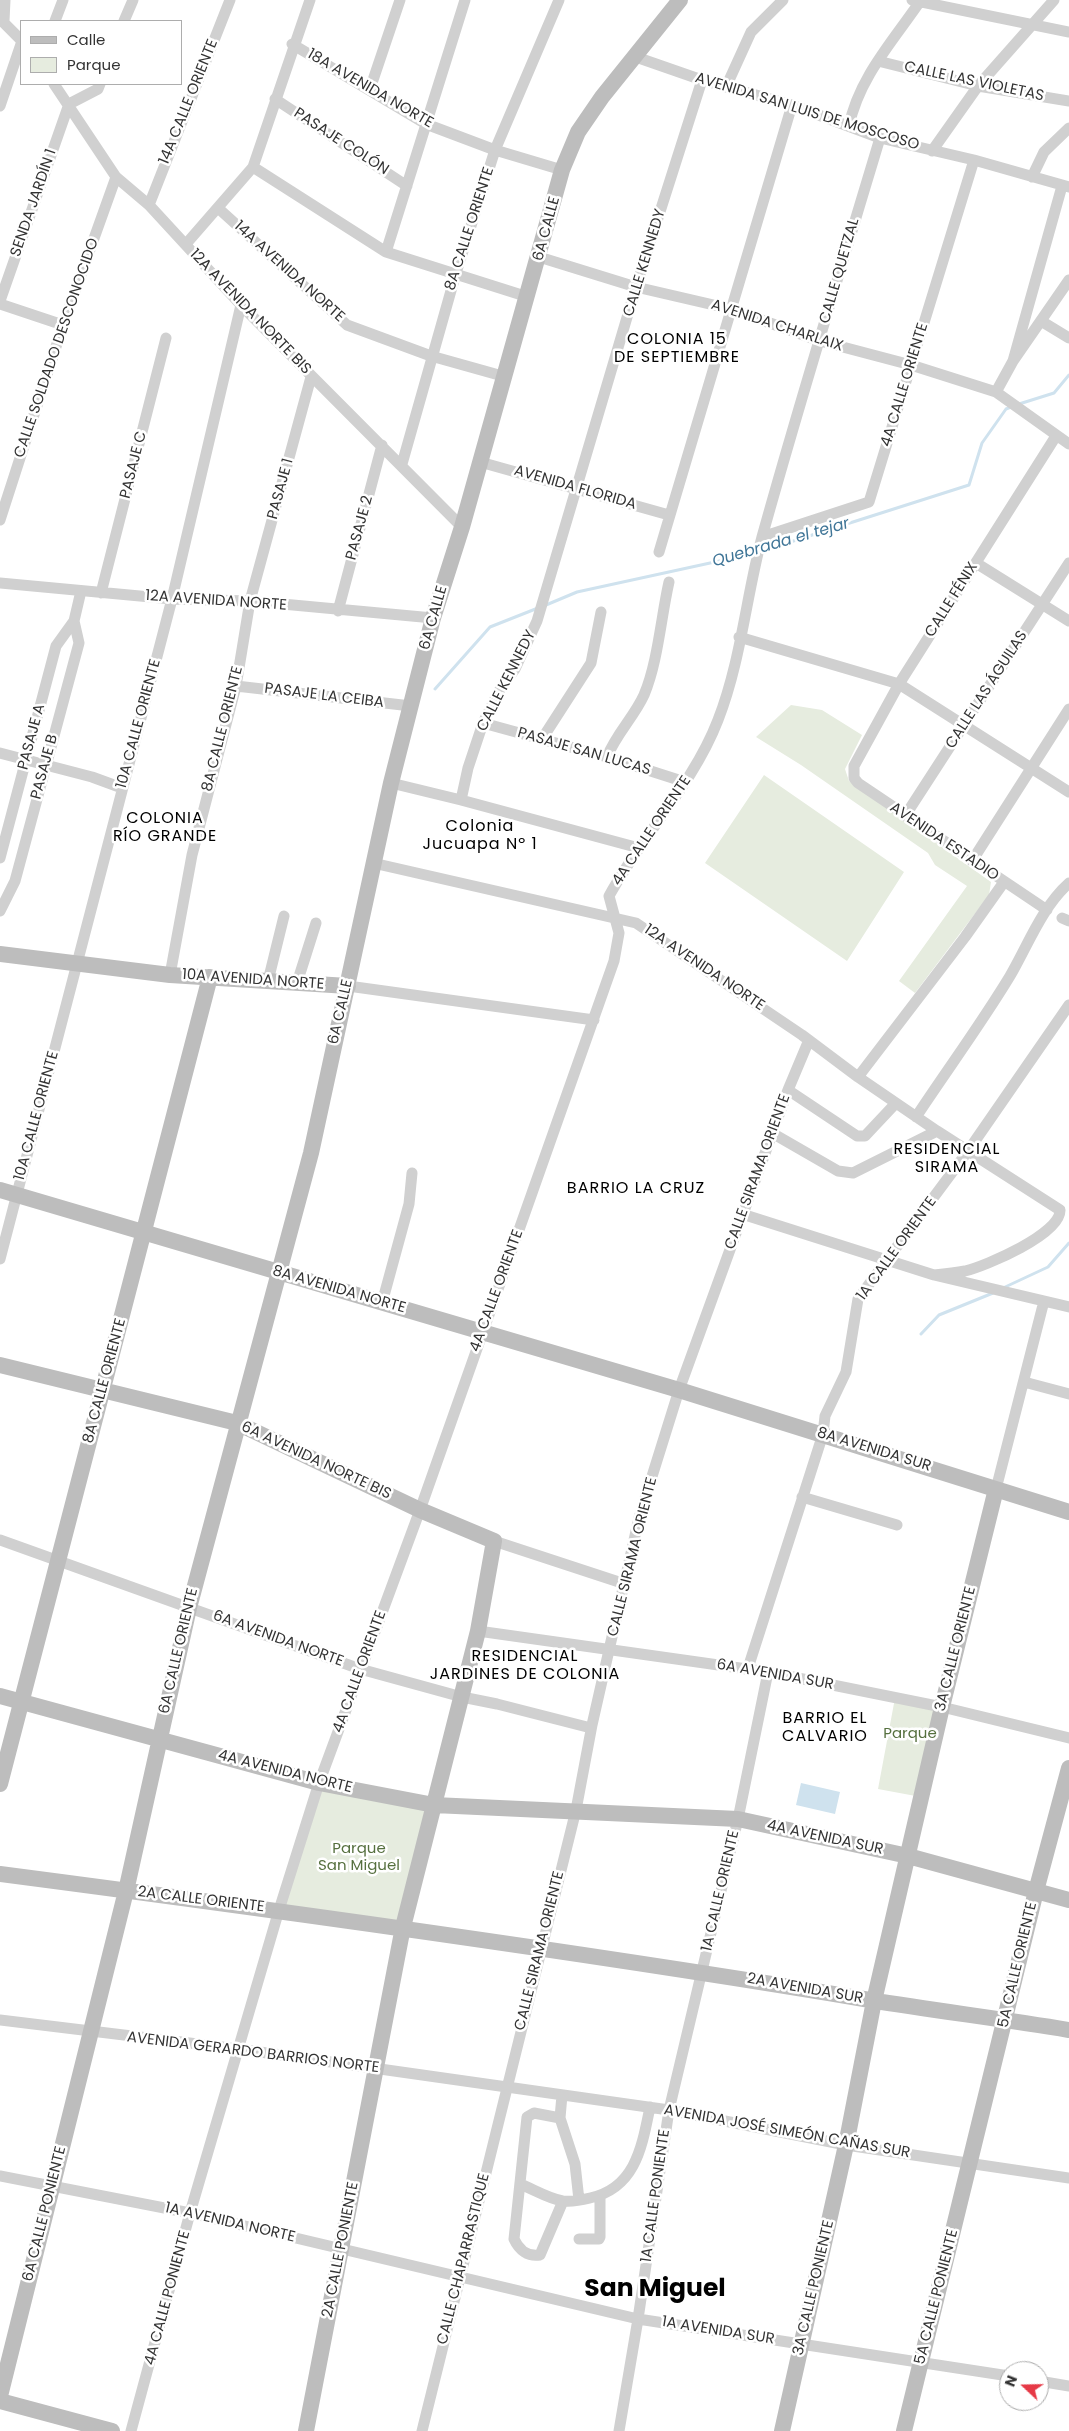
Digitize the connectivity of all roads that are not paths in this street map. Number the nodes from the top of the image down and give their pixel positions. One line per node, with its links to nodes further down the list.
1 (5, 0): 13 (street)
2 (63, 0): 14 (street)
3 (133, 0): 15 (street)
4 (230, 0): 47 (street, 14A CALLE ORIENTE)
5 (310, 0): 19 (street)
6 (400, 0): 28 (street)
7 (465, 0): 34 (street)
8 (559, 0): 38 (street, 8A CALLE ORIENTE)
9 (680, 0): 21 (street, 6A CALLE)
10 (783, 0): 27 (street)
11 (918, 0): 16 (street); 22 (street)
12 (1054, 0): 16 (street)
13 (2, 20): 18 (street)
14 (55, 20)
15 (124, 20)
16 (1032, 26): 17 (street); 26 (street)
17 (1069, 32)
18 (20, 39)
19 (293, 45): 28 (street, 18A AVENIDA NORTE); 29 (street)
20 (20, 47): 33 (street)
21 (633, 56): 23 (street, AVENIDA SAN LUIS DE MOSCOSO); 42 (street, 6A CALLE)
22 (878, 61): 26 (street, CALLE LAS VIOLETAS); 35 (street)
23 (702, 80): 27 (street, AVENIDA SAN LUIS DE MOSCOSO); 54 (street, CALLE KENNEDY)
24 (55, 85): 31 (street, 12A AVENIDA NORTE BIS)
25 (100, 85): 31 (street)
26 (978, 86): 30 (street, CALLE LAS VIOLETAS); 39 (street)
27 (726, 88): 32 (street, AVENIDA SAN LUIS DE MOSCOSO)
28 (370, 89): 34 (street, 18A AVENIDA NORTE)
29 (275, 99): 41 (street); 45 (street, PASAJE COLÓN)
30 (1069, 101)
31 (69, 104): 43 (street, 12A AVENIDA NORTE BIS); 56 (street, SENDA JARDÍN 1)
32 (792, 105): 35 (street, AVENIDA SAN LUIS DE MOSCOSO); 58 (street)
33 (0, 106)
34 (426, 124): 38 (street, 18A AVENIDA NORTE); 45 (street)
35 (849, 126): 37 (street, AVENIDA SAN LUIS DE MOSCOSO)
36 (1069, 128): 44 (street)
37 (880, 138): 39 (street, AVENIDA SAN LUIS DE MOSCOSO); 63 (street, CALLE QUETZAL)
38 (495, 150): 42 (street, 18A AVENIDA NORTE); 52 (street, 8A CALLE ORIENTE)
39 (932, 151): 40 (street, AVENIDA SAN LUIS DE MOSCOSO)
40 (974, 160): 44 (street, AVENIDA SAN LUIS DE MOSCOSO); 66 (street, 4A CALLE ORIENTE)
41 (253, 167): 48 (street); 50 (street)
42 (562, 170): 51 (street, 6A CALLE)
43 (116, 177): 47 (street, 12A AVENIDA NORTE BIS); 60 (street, CALLE SOLDADO DESCONOCIDO)
44 (1032, 177): 46 (street, AVENIDA SAN LUIS DE MOSCOSO)
45 (407, 186): 50 (street)
46 (1065, 187): 65 (street)
47 (149, 205): 49 (street, 12A AVENIDA NORTE BIS)
48 (218, 208): 49 (street); 64 (street, 14A AVENIDA NORTE)
49 (186, 244): 57 (street, 12A AVENIDA NORTE BIS)
50 (386, 252): 52 (street)
51 (539, 257): 54 (street, AVENIDA CHARLAIX); 55 (street, 6A CALLE)
52 (456, 273): 55 (street); 64 (street, 8A CALLE ORIENTE)
53 (1069, 280): 59 (street)
54 (636, 287): 58 (street, AVENIDA CHARLAIX); 75 (street, CALLE KENNEDY)
55 (528, 297): 68 (street, 6A CALLE)
56 (0, 302): 60 (street)
57 (240, 304): 67 (street, 12A AVENIDA NORTE BIS); 87 (street, 10A CALLE ORIENTE)
58 (731, 310): 63 (street, AVENIDA CHARLAIX); 76 (street)
59 (1041, 321): 62 (street); 65 (street)
60 (64, 325): 77 (street, CALLE SOLDADO DESCONOCIDO)
61 (166, 338): 86 (street, PASAJE C)
62 (1069, 338)
63 (820, 341): 66 (street, AVENIDA CHARLAIX); 79 (street, CALLE QUETZAL)
64 (431, 356): 68 (street, 14A AVENIDA NORTE); 74 (street, 8A CALLE ORIENTE)
65 (1013, 361): 69 (street)
66 (911, 366): 69 (street, AVENIDA CHARLAIX); 79 (street, 4A CALLE ORIENTE)
67 (312, 377): 72 (street, 12A AVENIDA NORTE BIS); 88 (street, PASAJE 1)
68 (506, 377): 73 (street, 6A CALLE)
69 (996, 392): 70 (street, AVENIDA CHARLAIX)
70 (1056, 436): 71 (street, AVENIDA CHARLAIX); 81 (street, CALLE FÉNIX)
71 (1069, 444)
72 (382, 445): 74 (street, 12A AVENIDA NORTE BIS); 90 (street, PASAJE 2)
73 (480, 462): 75 (street, AVENIDA FLORIDA); 78 (street, 6A CALLE)
74 (402, 464): 78 (street, 12A AVENIDA NORTE BIS)
75 (578, 488): 76 (street, AVENIDA FLORIDA); 100 (street, CALLE KENNEDY)
76 (669, 515): 80 (street)
77 (0, 520)
78 (462, 527): 92 (street, 6A CALLE)
79 (759, 547): 95 (street, 4A CALLE ORIENTE)
80 (659, 552)
81 (976, 563): 89 (street); 96 (street, CALLE FÉNIX)
82 (1069, 563): 89 (street, CALLE LAS ÁGUILAS)
83 (668, 582): 104 (street)
84 (0, 583): 85 (street, 12A AVENIDA NORTE)
85 (81, 591): 86 (street, 12A AVENIDA NORTE); 93 (street)
86 (101, 593): 87 (street, 12A AVENIDA NORTE)
87 (172, 599): 88 (street, 12A AVENIDA NORTE); 111 (street, 10A CALLE ORIENTE)
88 (250, 601): 90 (street, 12A AVENIDA NORTE); 97 (street, 8A CALLE ORIENTE)
89 (1042, 604): 94 (street); 101 (street, CALLE LAS ÁGUILAS)
90 (338, 611): 92 (street, 12A AVENIDA NORTE)
91 (601, 612): 102 (street)
92 (433, 618): 98 (street, 6A CALLE)
93 (74, 621): 105 (street, PASAJE A); 106 (street, PASAJE B)
94 (1069, 621)
95 (739, 637): 96 (street); 109 (street, 4A CALLE ORIENTE)
96 (899, 684): 101 (street); 107 (street, CALLE FÉNIX)
97 (236, 686): 98 (street, PASAJE LA CEIBA); 128 (street, 8A CALLE ORIENTE)
98 (412, 706): 110 (street, 6A CALLE)
99 (1069, 709): 108 (street)
100 (483, 723): 102 (street, PASAJE SAN LUCAS); 113 (street, CALLE KENNEDY)
101 (964, 726): 108 (street); 114 (street, CALLE LAS ÁGUILAS)
102 (542, 739): 104 (street, PASAJE SAN LUCAS)
103 (0, 753): 105 (street)
104 (607, 757): 109 (street, PASAJE SAN LUCAS)
105 (25, 760): 106 (street); 116 (street, PASAJE A)
106 (46, 765): 111 (street); 122 (street, PASAJE B)
107 (854, 766): 114 (street, AVENIDA ESTADIO)
108 (1031, 769): 112 (street); 117 (street)
109 (685, 782): 115 (street, 4A CALLE ORIENTE)
110 (391, 783): 113 (street); 118 (street, 6A CALLE)
111 (122, 788): 127 (street, 10A CALLE ORIENTE)
112 (1069, 792)
113 (461, 800): 115 (street)
114 (905, 816): 117 (street, AVENIDA ESTADIO)
115 (639, 848): 124 (street, 4A CALLE ORIENTE)
116 (0, 858)
117 (972, 861): 119 (street, AVENIDA ESTADIO)
118 (373, 863): 124 (street, 12A AVENIDA NORTE); 132 (street, 6A CALLE)
119 (1004, 882): 121 (street, AVENIDA ESTADIO); 136 (street)
120 (1069, 883): 121 (street)
121 (1047, 910): 139 (street)
122 (0, 911)
123 (284, 916): 130 (street)
124 (615, 919): 134 (street, 4A CALLE ORIENTE); 135 (street, 12A AVENIDA NORTE)
125 (316, 923): 131 (street)
126 (0, 954): 127 (street, 10A AVENIDA NORTE)
127 (78, 964): 128 (street, 10A AVENIDA NORTE); 145 (street, 10A CALLE ORIENTE)
128 (170, 975): 129 (street, 10A AVENIDA NORTE)
129 (210, 977): 130 (street, 10A AVENIDA NORTE); 147 (street, 8A CALLE ORIENTE)
130 (268, 981): 131 (street, 10A AVENIDA NORTE)
131 (297, 983): 132 (street, 10A AVENIDA NORTE)
132 (348, 986): 134 (street, 10A AVENIDA NORTE); 150 (street, 6A CALLE)
133 (1069, 1004): 142 (street, 1A CALLE ORIENTE)
134 (594, 1020): 155 (street, 4A CALLE ORIENTE)
135 (809, 1040): 136 (street, 12A AVENIDA NORTE); 137 (street, CALLE SIRAMA ORIENTE)
136 (858, 1077): 138 (street, 12A AVENIDA NORTE)
137 (788, 1090): 138 (street); 141 (street, CALLE SIRAMA ORIENTE)
138 (896, 1103): 139 (street, 12A AVENIDA NORTE)
139 (916, 1117): 140 (street, 12A AVENIDA NORTE)
140 (937, 1131): 141 (street); 142 (street, 12A AVENIDA NORTE)
141 (772, 1133): 146 (street, CALLE SIRAMA ORIENTE)
142 (968, 1151): 149 (street, 1A CALLE ORIENTE); 151 (street, 12A AVENIDA NORTE)
143 (412, 1173): 153 (street)
144 (0, 1190): 145 (street, 8A AVENIDA NORTE)
145 (16, 1194): 147 (street, 8A AVENIDA NORTE); 148 (street, 10A CALLE ORIENTE)
146 (742, 1214): 149 (street); 158 (street, CALLE SIRAMA ORIENTE)
147 (144, 1232): 150 (street, 8A AVENIDA NORTE); 159 (street, 8A CALLE ORIENTE)
148 (0, 1259)
149 (886, 1261): 151 (street); 162 (street, 1A CALLE ORIENTE)
150 (278, 1272): 153 (street, 8A AVENIDA NORTE); 161 (street, 6A CALLE ORIENTE)
151 (934, 1275): 152 (street)
152 (1044, 1301): 154 (street); 157 (street, 3A CALLE ORIENTE)
153 (382, 1303): 155 (street, 8A AVENIDA NORTE)
154 (1069, 1307)
155 (483, 1332): 158 (street, 8A AVENIDA NORTE); 165 (street, 4A CALLE ORIENTE)
156 (0, 1365): 159 (street, 6A AVENIDA NORTE BIS)
157 (1024, 1382): 160 (street); 163 (street, 3A CALLE ORIENTE)
158 (679, 1390): 162 (street, 8A AVENIDA SUR); 171 (street, CALLE SIRAMA ORIENTE)
159 (103, 1391): 161 (street, 6A AVENIDA NORTE BIS); 170 (street, 8A CALLE ORIENTE)
160 (1069, 1394)
161 (237, 1423): 165 (street, 6A AVENIDA NORTE BIS); 172 (street, 6A CALLE ORIENTE)
162 (822, 1434): 163 (street, 8A AVENIDA SUR); 164 (street, 1A CALLE ORIENTE)
163 (996, 1489): 166 (street, 8A AVENIDA SUR); 181 (street, 3A CALLE ORIENTE)
164 (802, 1497): 167 (street); 175 (street, 1A CALLE ORIENTE)
165 (420, 1510): 169 (street, 6A AVENIDA NORTE BIS); 176 (street, 4A CALLE ORIENTE)
166 (1069, 1512)
167 (897, 1525)
168 (0, 1540): 170 (street, 6A AVENIDA NORTE)
169 (494, 1541): 171 (street, 6A AVENIDA NORTE BIS); 173 (street)
170 (58, 1561): 172 (street, 6A AVENIDA NORTE); 180 (street, 8A CALLE ORIENTE)
171 (624, 1584): 174 (street, CALLE SIRAMA ORIENTE)
172 (188, 1608): 176 (street, 6A AVENIDA NORTE); 184 (street, 6A CALLE ORIENTE)
173 (478, 1631): 174 (street, 6A AVENIDA SUR); 179 (street)
174 (610, 1649): 175 (street, 6A AVENIDA SUR); 182 (street, CALLE SIRAMA ORIENTE)
175 (748, 1668): 177 (street, 6A AVENIDA SUR)
176 (360, 1669): 179 (street, 6A AVENIDA NORTE); 186 (street, 4A CALLE ORIENTE)
177 (768, 1672): 181 (street, 6A AVENIDA SUR); 190 (street, 1A CALLE ORIENTE)
178 (0, 1696): 180 (street, 4A AVENIDA NORTE)
179 (462, 1697): 182 (street, 6A AVENIDA NORTE); 188 (street)
180 (21, 1703): 184 (street, 4A AVENIDA NORTE); 187 (street, 8A CALLE ORIENTE)
181 (942, 1707): 183 (street, 6A AVENIDA SUR); 191 (street, 3A CALLE ORIENTE)
182 (591, 1728): 189 (street, CALLE SIRAMA ORIENTE)
183 (1069, 1738)
184 (158, 1739): 186 (street, 4A AVENIDA NORTE); 193 (street, 6A CALLE ORIENTE)
185 (1069, 1768): 194 (street, 5A CALLE ORIENTE)
186 (319, 1783): 188 (street, 4A AVENIDA NORTE); 196 (street, 4A CALLE ORIENTE)
187 (0, 1784)
188 (434, 1805): 189 (street, 4A AVENIDA NORTE); 197 (street)
189 (576, 1810): 190 (street, 4A AVENIDA SUR); 198 (street, CALLE SIRAMA ORIENTE)
190 (738, 1819): 191 (street, 4A AVENIDA SUR); 199 (street, 1A CALLE ORIENTE)
191 (908, 1856): 194 (street, 4A AVENIDA SUR); 200 (street, 3A CALLE ORIENTE)
192 (0, 1874): 193 (street, 2A CALLE ORIENTE)
193 (126, 1890): 196 (street, 2A CALLE ORIENTE); 204 (street, 6A CALLE ORIENTE)
194 (1036, 1892): 195 (street, 4A AVENIDA SUR); 201 (street, 5A CALLE ORIENTE)
195 (1069, 1900)
196 (279, 1910): 197 (street, 2A CALLE ORIENTE); 205 (street, 4A CALLE ORIENTE)
197 (403, 1927): 198 (street, 2A CALLE ORIENTE); 206 (street)
198 (540, 1950): 199 (street, 2A AVENIDA SUR); 207 (street, CALLE SIRAMA ORIENTE)
199 (703, 1971): 200 (street, 2A AVENIDA SUR); 210 (street, 1A CALLE ORIENTE)
200 (874, 2001): 201 (street, 2A AVENIDA SUR); 212 (street, 3A CALLE ORIENTE)
201 (1006, 2019): 203 (street, 2A AVENIDA SUR); 213 (street, 5A CALLE ORIENTE)
202 (0, 2020): 204 (street, AVENIDA GERARDO BARRIOS NORTE)
203 (1069, 2030)
204 (89, 2032): 205 (street, AVENIDA GERARDO BARRIOS NORTE); 217 (street, 6A CALLE PONIENTE)
205 (239, 2050): 206 (street, AVENIDA GERARDO BARRIOS NORTE); 221 (street, 4A CALLE PONIENTE)
206 (377, 2069): 207 (street, AVENIDA GERARDO BARRIOS NORTE); 223 (street, 2A CALLE PONIENTE)
207 (506, 2088): 208 (street, AVENIDA JOSÉ SIMEÓN CAÑAS SUR); 224 (street, CALLE CHAPARRASTIQUE)
208 (562, 2095): 209 (street, AVENIDA JOSÉ SIMEÓN CAÑAS SUR); 211 (street)
209 (650, 2107): 210 (street, AVENIDA JOSÉ SIMEÓN CAÑAS SUR); 218 (street)
210 (669, 2110): 212 (street, AVENIDA JOSÉ SIMEÓN CAÑAS SUR); 225 (street, 1A CALLE PONIENTE)
211 (560, 2118): 216 (street); 219 (street)
212 (846, 2145): 213 (street, AVENIDA JOSÉ SIMEÓN CAÑAS SUR); 226 (street, 3A CALLE PONIENTE)
213 (971, 2164): 215 (street, AVENIDA JOSÉ SIMEÓN CAÑAS SUR); 227 (street, 5A CALLE PONIENTE)
214 (0, 2176): 217 (street, 1A AVENIDA NORTE)
215 (1069, 2178)
216 (520, 2184): 220 (street); 220 (street)
217 (52, 2187): 221 (street, 1A AVENIDA NORTE); 231 (street, 6A CALLE PONIENTE)
218 (600, 2196): 219 (street); 222 (street)
219 (579, 2200): 220 (street)
220 (563, 2201)
221 (190, 2213): 223 (street, 1A AVENIDA NORTE); 234 (street, 4A CALLE PONIENTE)
222 (579, 2239)
223 (340, 2248): 224 (street, 1A AVENIDA NORTE); 235 (street, 2A CALLE PONIENTE)
224 (460, 2276): 225 (street, 1A AVENIDA SUR); 236 (street, CALLE CHAPARRASTIQUE)
225 (638, 2319): 226 (street, 1A AVENIDA SUR); 237 (street, 1A CALLE PONIENTE)
226 (801, 2345): 227 (street, 1A AVENIDA SUR); 238 (street, 3A CALLE PONIENTE)
227 (920, 2362): 228 (street, 1A AVENIDA SUR); 239 (street, 5A CALLE PONIENTE)
228 (999, 2374)
229 (1049, 2383): 230 (street)
230 (1069, 2386)
231 (0, 2396)
232 (0, 2401): 233 (street)
233 (112, 2431)
234 (131, 2431)
235 (306, 2431)
236 (422, 2431)
237 (619, 2431)
238 (782, 2431)
239 (904, 2431)

